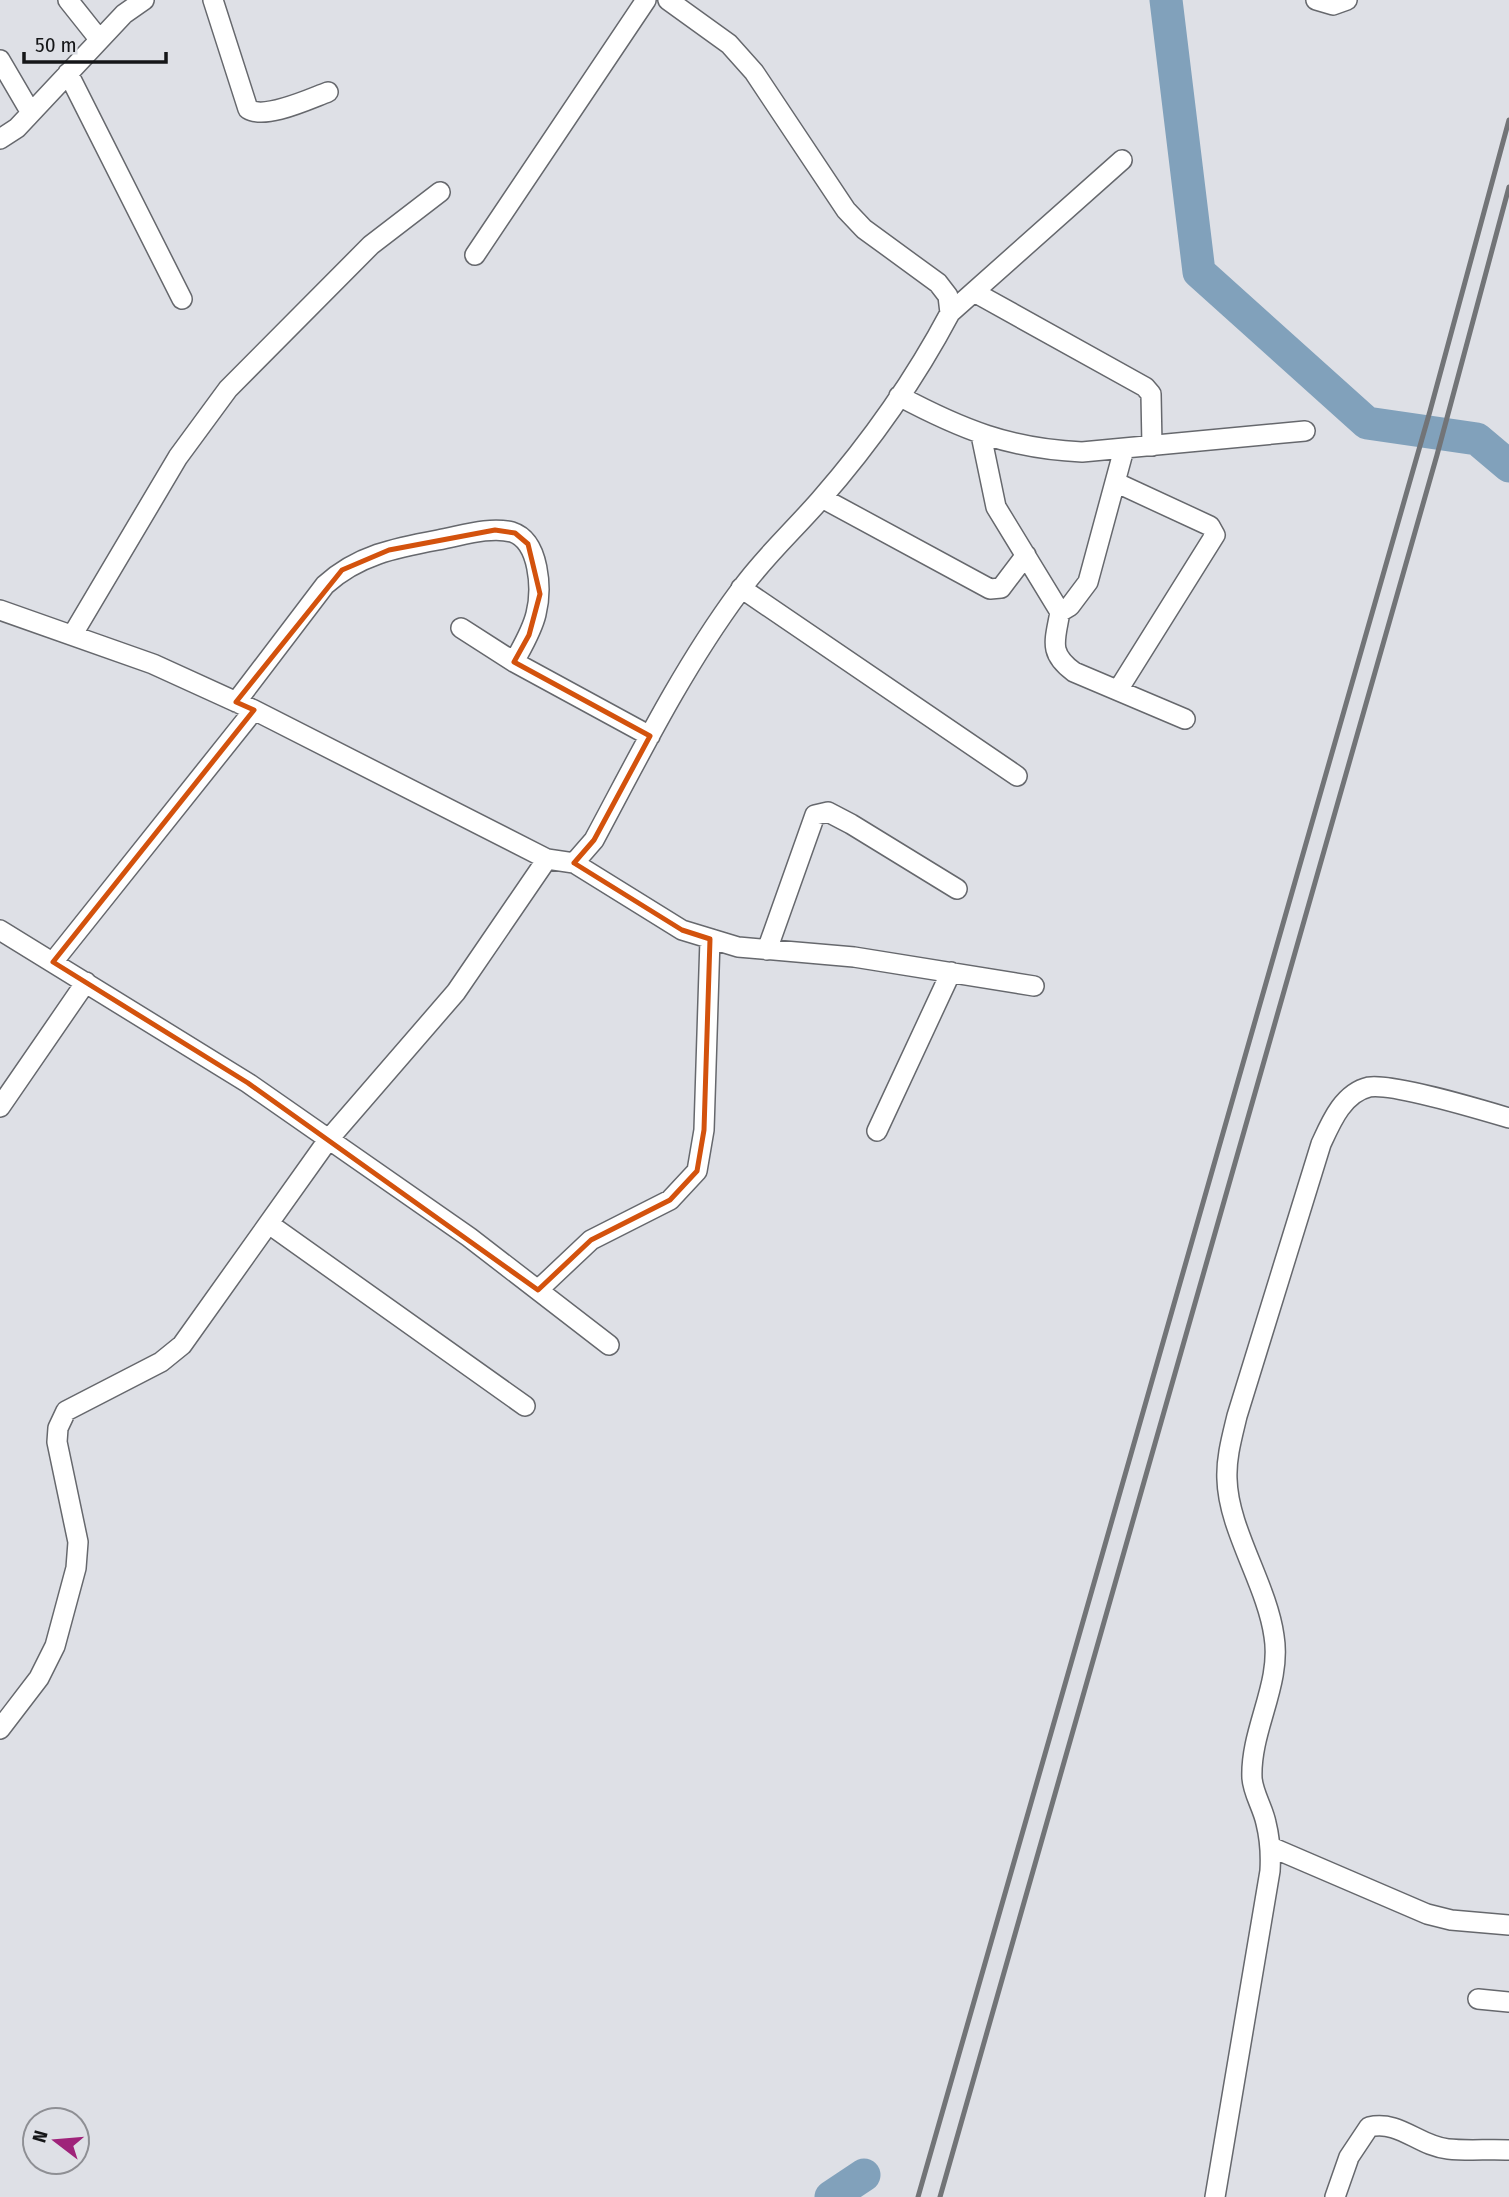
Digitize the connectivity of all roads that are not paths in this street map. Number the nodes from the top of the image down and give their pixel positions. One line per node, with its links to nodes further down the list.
1 (68, 0): 9 (street)
2 (144, 0): 9 (street)
3 (213, 0): 12 (street)
4 (646, 0): 17 (street)
5 (667, 0): 8 (street)
6 (1316, 0): 7 (street)
7 (1347, 0)
8 (691, 6): 20 (street)
9 (99, 39): 11 (street)
10 (0, 60): 13 (street)
11 (68, 73): 13 (street); 19 (street)
12 (328, 92)
13 (31, 113): 14 (street)
14 (0, 139)
15 (1122, 160): 18 (street)
16 (440, 192): 33 (street)
17 (475, 255)
18 (974, 292): 20 (street); 24 (street)
19 (182, 299)
20 (950, 313): 21 (street)
21 (898, 396): 23 (street); 27 (street)
22 (1305, 431): 24 (street)
23 (981, 435): 25 (street); 28 (street)
24 (1152, 446): 25 (street)
25 (1124, 449): 26 (street)
26 (1115, 482): 31 (street); 35 (street)
27 (822, 498): 28 (street); 29 (street)
28 (1026, 555): 31 (street)
29 (741, 588): 38 (street); 39 (street)
30 (0, 610): 33 (street)
31 (1060, 612): 35 (street)
32 (461, 628): 34 (street)
33 (73, 634): 36 (street)
34 (514, 662): 36 (street); 38 (street)
35 (1118, 690): 37 (street)
36 (245, 706): 40 (street); 46 (street)
37 (1185, 719)
38 (650, 736): 41 (street)
39 (1017, 776)
40 (547, 859): 41 (street); 53 (street)
41 (574, 863): 44 (street)
42 (957, 889): 45 (street)
43 (2, 934): 46 (street)
44 (710, 939): 45 (street); 55 (street)
45 (767, 950): 47 (street)
46 (53, 962): 48 (street)
47 (951, 972): 49 (street); 52 (street)
48 (86, 982): 50 (street); 53 (street)
49 (1034, 986)
50 (0, 1107)
51 (1509, 1118): 59 (street)
52 (877, 1131)
53 (328, 1140): 54 (street); 55 (street)
54 (269, 1224): 57 (street); 58 (street)
55 (538, 1290): 56 (street)
56 (609, 1345)
57 (525, 1406)
58 (0, 1730)
59 (1271, 1847): 60 (street); 64 (street)
60 (1509, 1925)
61 (1478, 1998): 62 (street)
62 (1509, 2002)
63 (1509, 2150): 65 (street)
64 (1216, 2197)
65 (1335, 2197)

